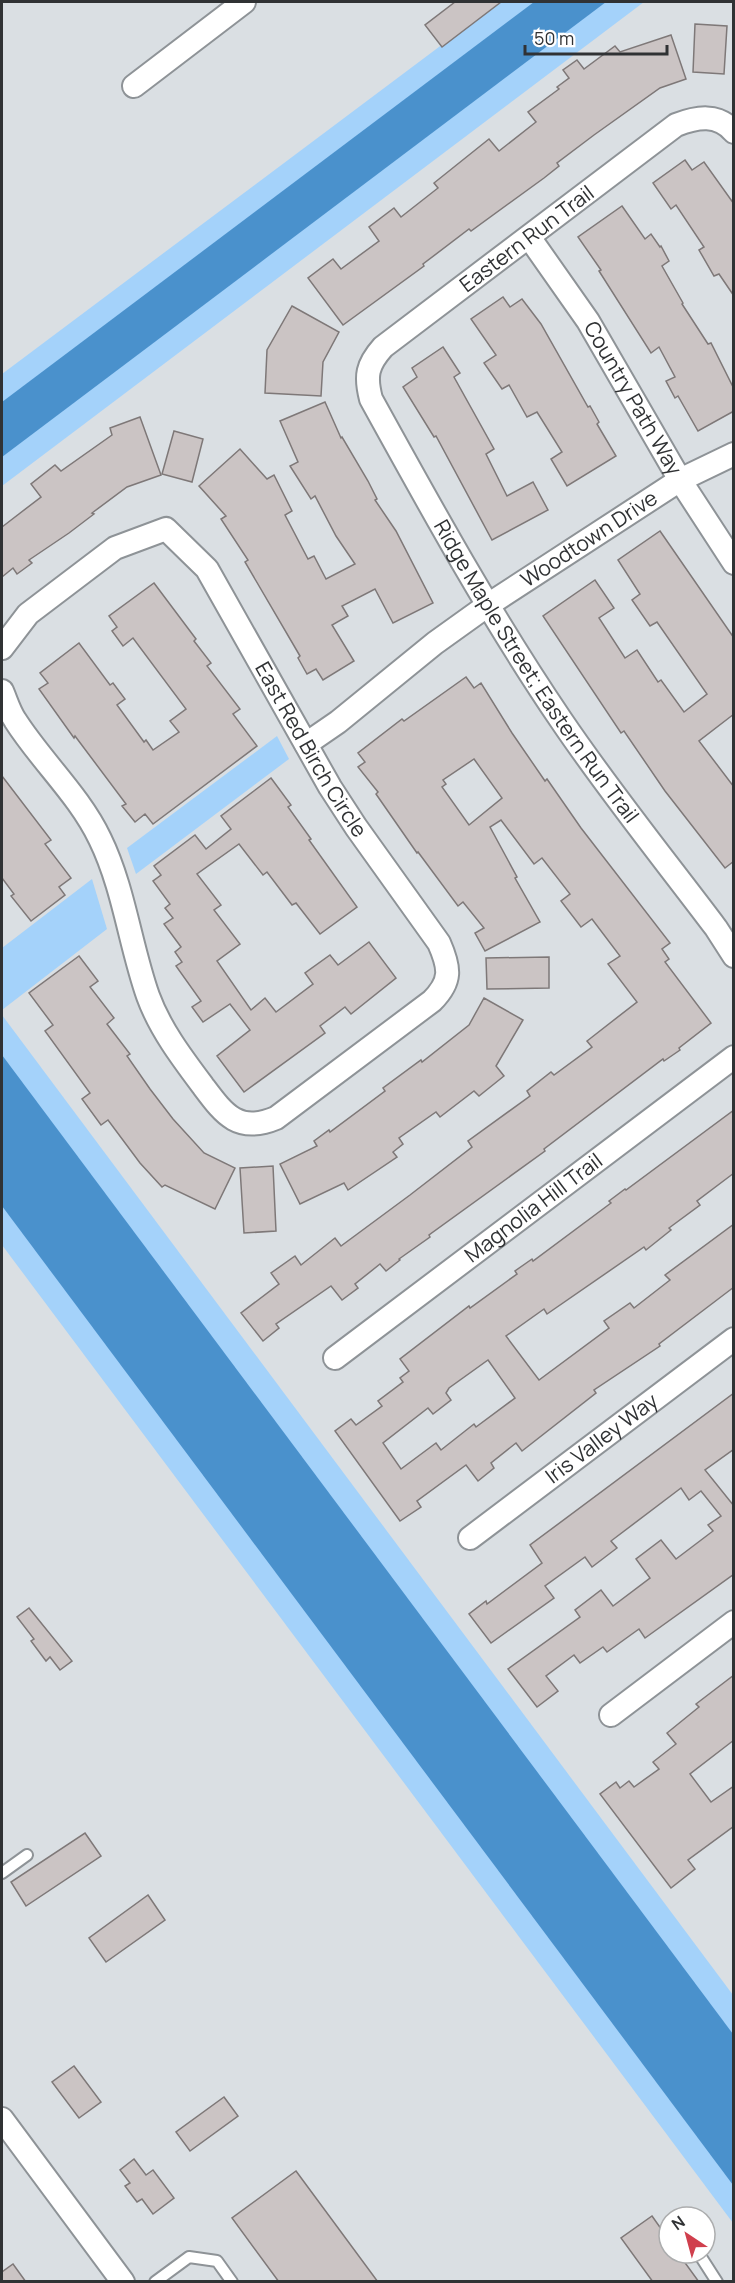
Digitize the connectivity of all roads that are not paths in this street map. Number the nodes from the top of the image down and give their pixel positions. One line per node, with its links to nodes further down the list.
1 (244, 2): 2 (street)
2 (134, 86)
3 (734, 132): 4 (street, Eastern Run Trail)
4 (529, 237): 5 (street, Eastern Run Trail); 7 (street, Country Path Way)
5 (368, 371): 9 (street, Ridge Maple Street; Eastern Run Trail)
6 (734, 454): 7 (street, Woodtown Drive)
7 (680, 480): 8 (street, Country Path Way); 9 (street, Woodtown Drive)
8 (734, 563)
9 (488, 605): 12 (street, Woodtown Drive); 13 (street, Ridge Maple Street; Eastern Run Trail)
10 (2, 648): 12 (street, East Red Birch Circle)
11 (2, 691): 12 (street, East Red Birch Circle)
12 (306, 744)
13 (734, 956)
14 (734, 1057): 16 (street, Magnolia Hill Trail)
15 (734, 1339): 17 (street, Iris Valley Way)
16 (335, 1358)
17 (470, 1538)
18 (734, 1622): 19 (street)
19 (611, 1714)
20 (27, 1855): 21 (lane)
21 (2, 1873)
22 (2, 2120): 24 (street)
23 (706, 2265): 27 (lane)
24 (123, 2282)
25 (155, 2282): 26 (lane)
26 (232, 2282)
27 (717, 2282)

